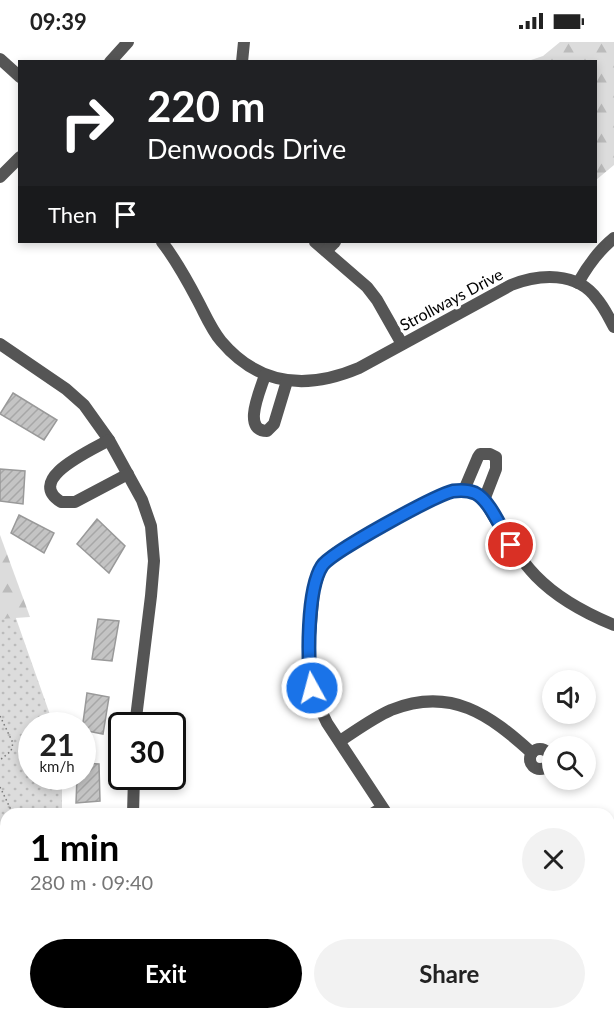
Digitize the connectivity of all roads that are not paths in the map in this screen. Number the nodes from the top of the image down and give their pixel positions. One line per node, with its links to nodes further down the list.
1 (128, 42): 4 (street)
2 (244, 42): 5 (street)
3 (0, 59): 6 (street)
4 (112, 60)
5 (242, 60)
6 (18, 75)
7 (18, 159): 8 (street)
8 (0, 177)
9 (614, 238): 12 (street)
10 (163, 243): 16 (street, Strollways Drive)
11 (330, 246): 15 (street)
12 (578, 283): 13 (street, Strollways Drive); 15 (street, Strollways Drive)
13 (614, 327)
14 (0, 344): 18 (street)
15 (402, 344): 17 (street, Strollways Drive)
16 (265, 375): 17 (street, Strollways Drive); 17 (street)
17 (287, 381)
18 (109, 440): 19 (street); 19 (street)
19 (128, 474): 23 (street)
20 (464, 490): 21 (street); 21 (street); 24 (street)
21 (484, 500): 22 (street)
22 (614, 625)
23 (137, 712)
24 (340, 741): 25 (street); 28 (street)
25 (532, 753)
26 (134, 790): 27 (street)
27 (133, 808)
28 (378, 808)

